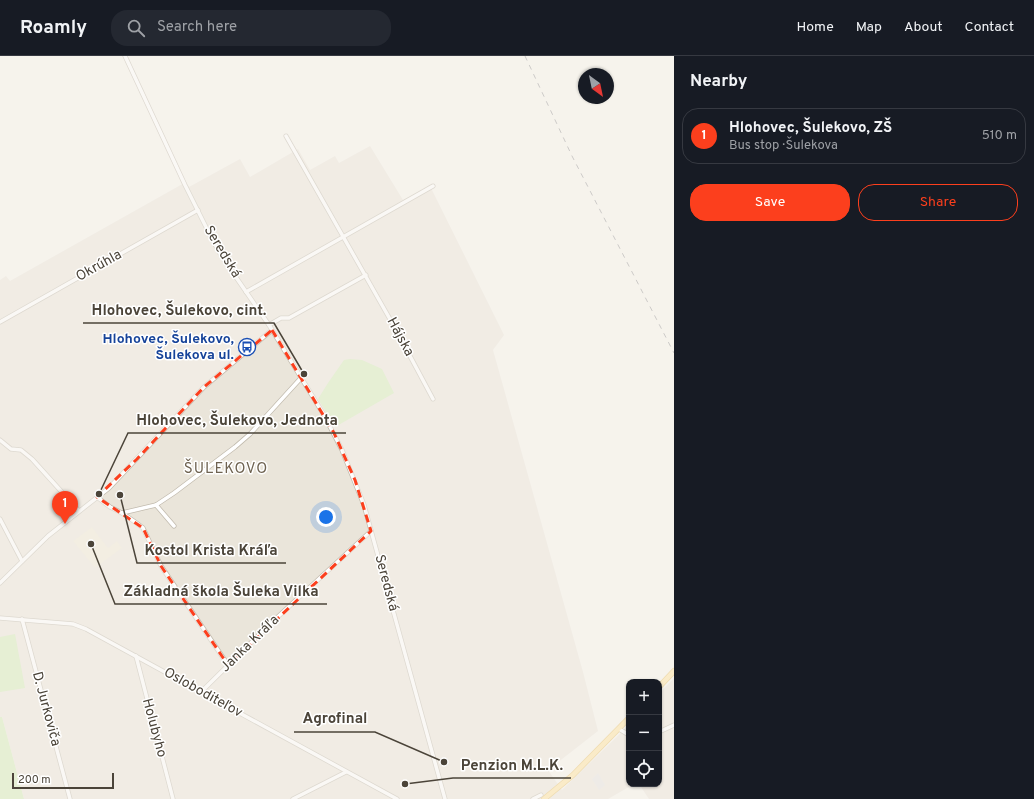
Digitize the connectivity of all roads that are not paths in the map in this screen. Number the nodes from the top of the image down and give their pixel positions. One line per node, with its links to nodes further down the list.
1 (125, 56): 4 (street, Seredská)
2 (286, 136): 5 (street, Hájska)
3 (433, 186): 5 (street)
4 (198, 210): 7 (street, Seredská); 8 (street, Okrúhla)
5 (343, 236): 6 (street, Hájska); 7 (street)
6 (366, 275): 9 (street); 12 (street, Hájska)
7 (246, 292): 9 (street, Seredská)
8 (0, 322)
9 (269, 325): 10 (street, Seredská)
10 (272, 330): 11 (street, Seredská); 14 (street)
11 (301, 378): 15 (street); 20 (street, Seredská)
12 (433, 399)
13 (0, 440): 16 (street)
14 (97, 497): 16 (street); 17 (street)
15 (156, 505): 17 (street); 19 (street)
16 (79, 511): 21 (street)
17 (122, 513): 26 (street)
18 (0, 519): 21 (street)
19 (174, 526)
20 (371, 531): 26 (street, Janka Kráľa); 41 (street, Seredská)
21 (22, 561): 22 (street)
22 (0, 583)
23 (0, 618): 24 (street, Osloboditeľov)
24 (22, 619): 25 (street, Osloboditeľov); 37 (street, D. Jurkoviča)
25 (136, 656): 29 (street, Osloboditeľov); 38 (street, Holubyho)
26 (228, 665): 29 (street, Janka Kráľa)
27 (674, 671): 28 (main road)
28 (662, 684)
29 (201, 692): 35 (street, Osloboditeľov)
30 (626, 721): 32 (main road)
31 (674, 725): 33 (street)
32 (619, 728): 34 (street); 36 (main road)
33 (662, 731)
34 (626, 733)
35 (346, 772): 39 (street); 40 (street, Osloboditeľov)
36 (542, 797): 42 (street)
37 (70, 799)
38 (173, 799)
39 (293, 799)
40 (397, 799)
41 (445, 799)
42 (533, 799)

